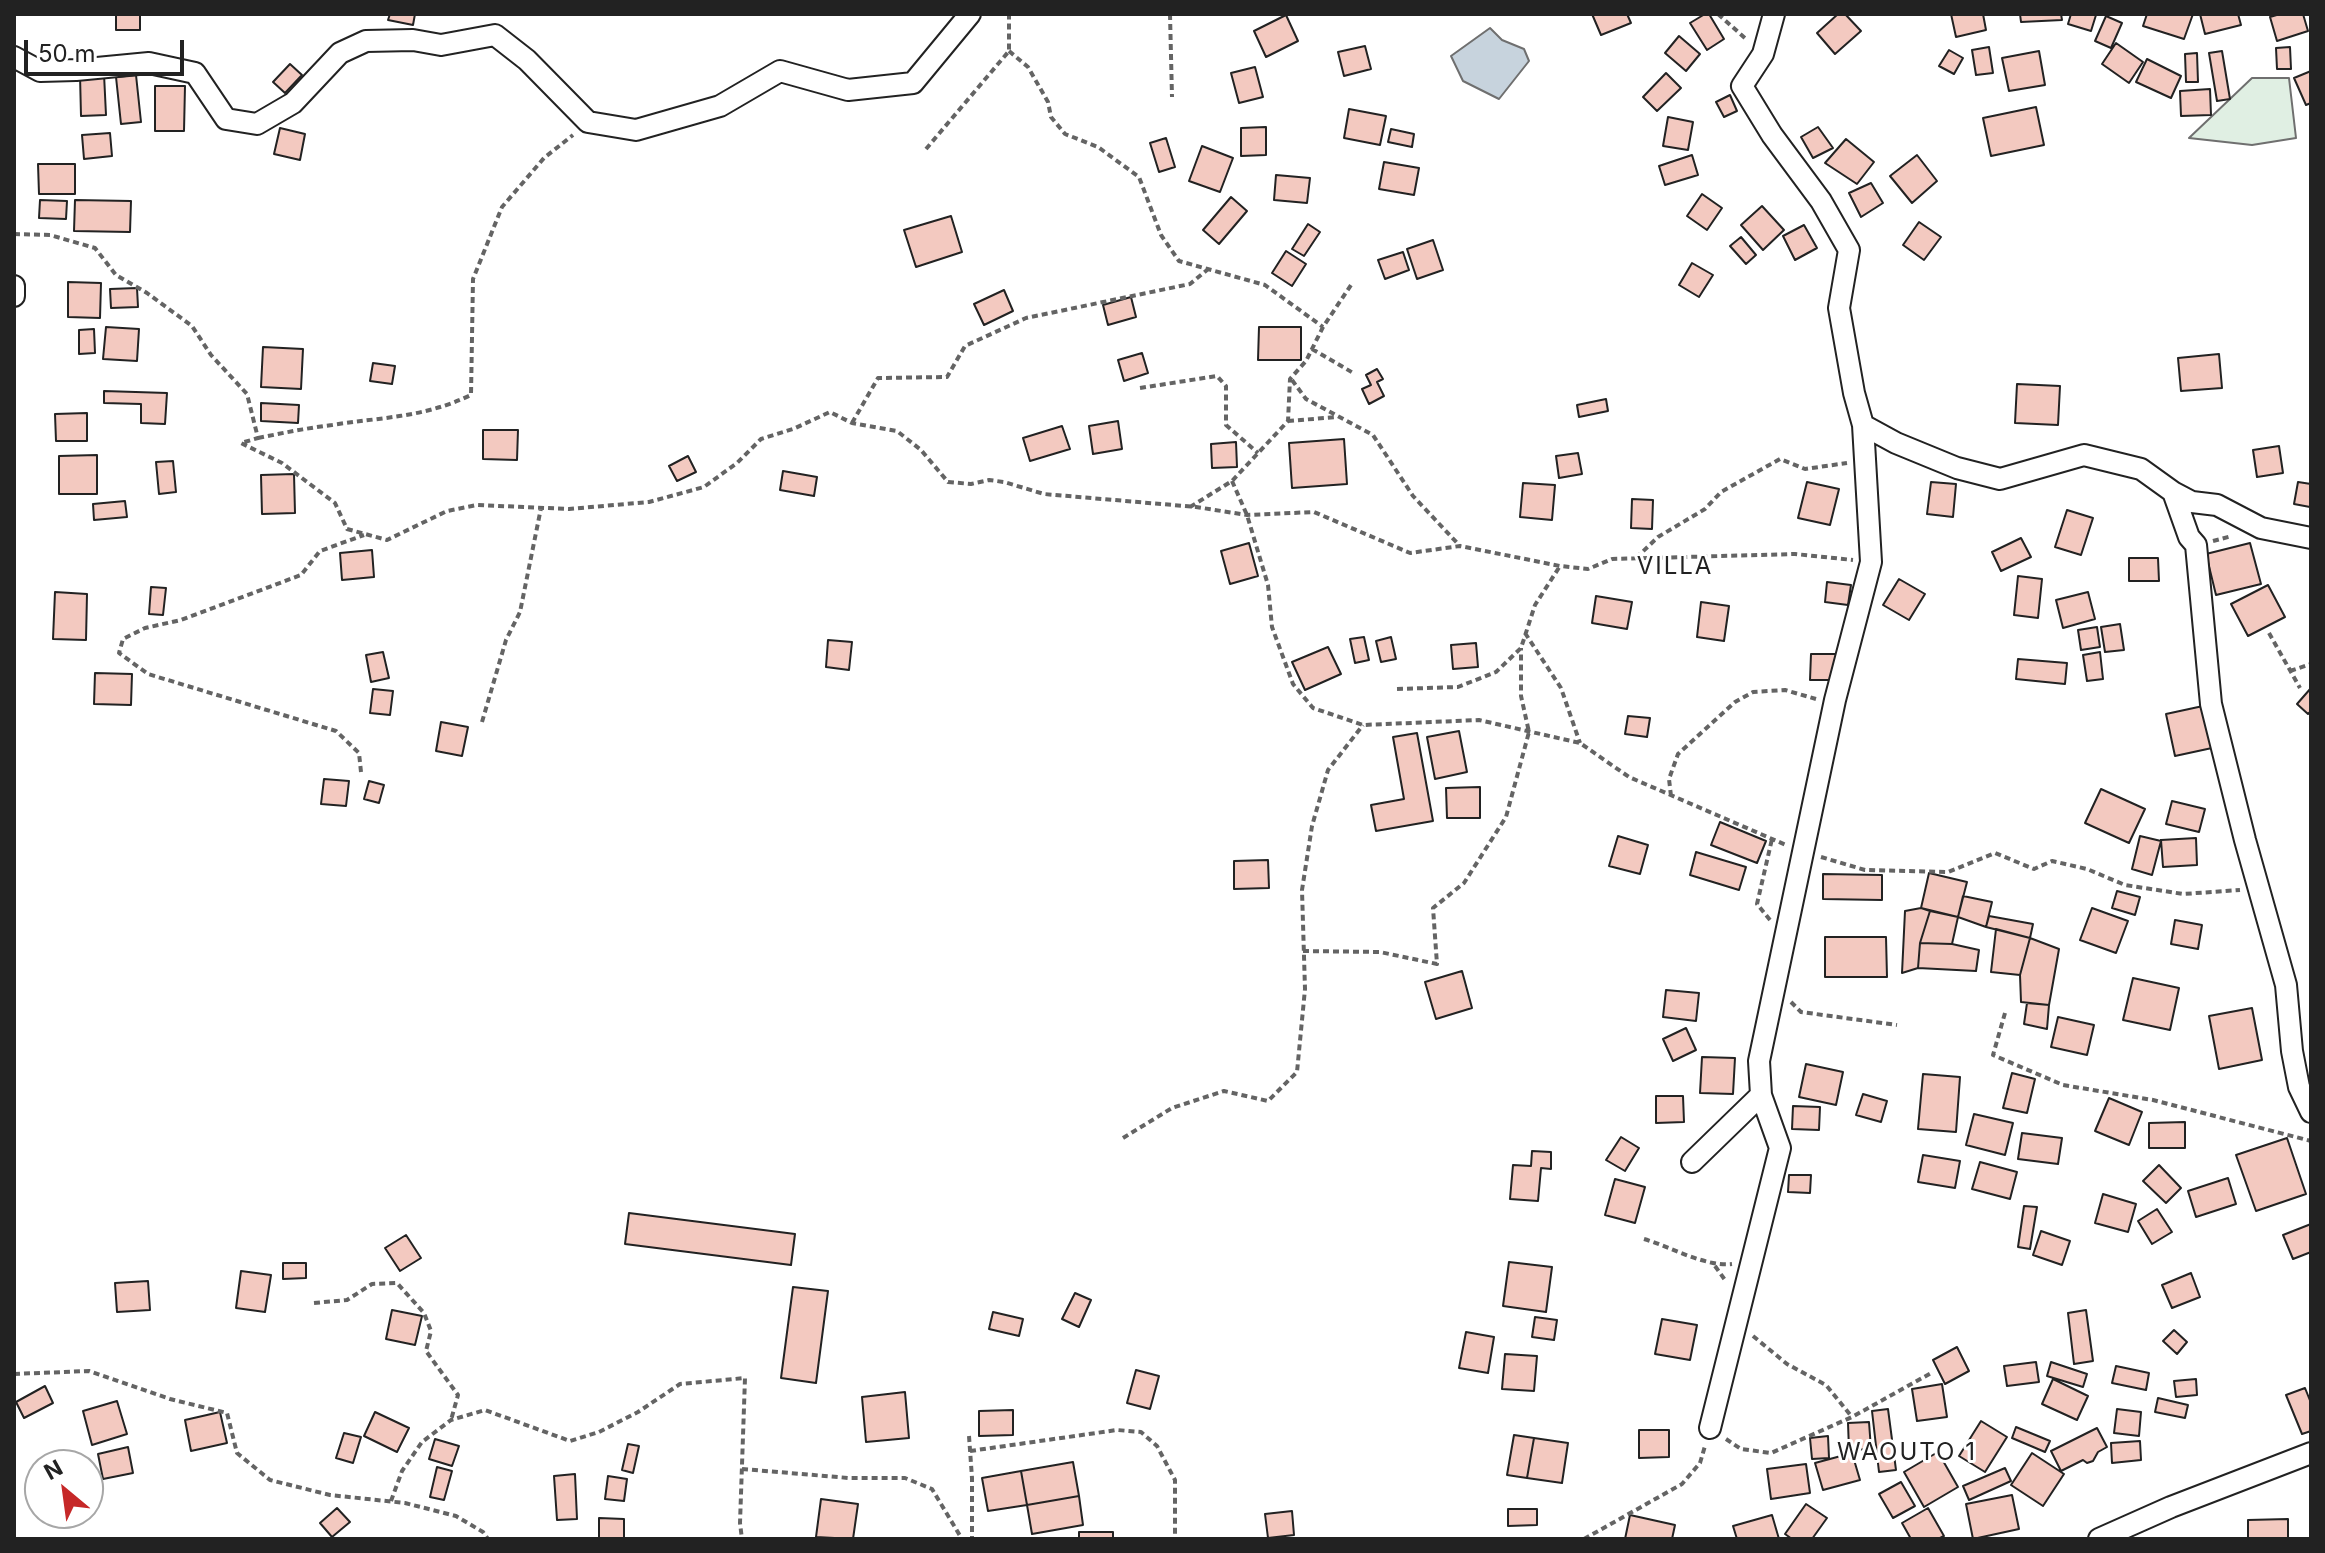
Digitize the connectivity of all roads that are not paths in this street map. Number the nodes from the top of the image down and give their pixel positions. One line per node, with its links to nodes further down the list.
1 (970, 14): 3 (street)
2 (1774, 14): 6 (street)
3 (14, 57)
4 (14, 286): 5 (street)
5 (14, 296)
6 (1863, 425): 7 (street); 9 (street)
7 (2173, 492): 8 (street); 10 (street)
8 (2311, 538)
9 (1761, 1095): 11 (street); 12 (street)
10 (2311, 1112)
11 (1692, 1162)
12 (1710, 1428)
13 (2311, 1453): 14 (street)
14 (2099, 1539)

